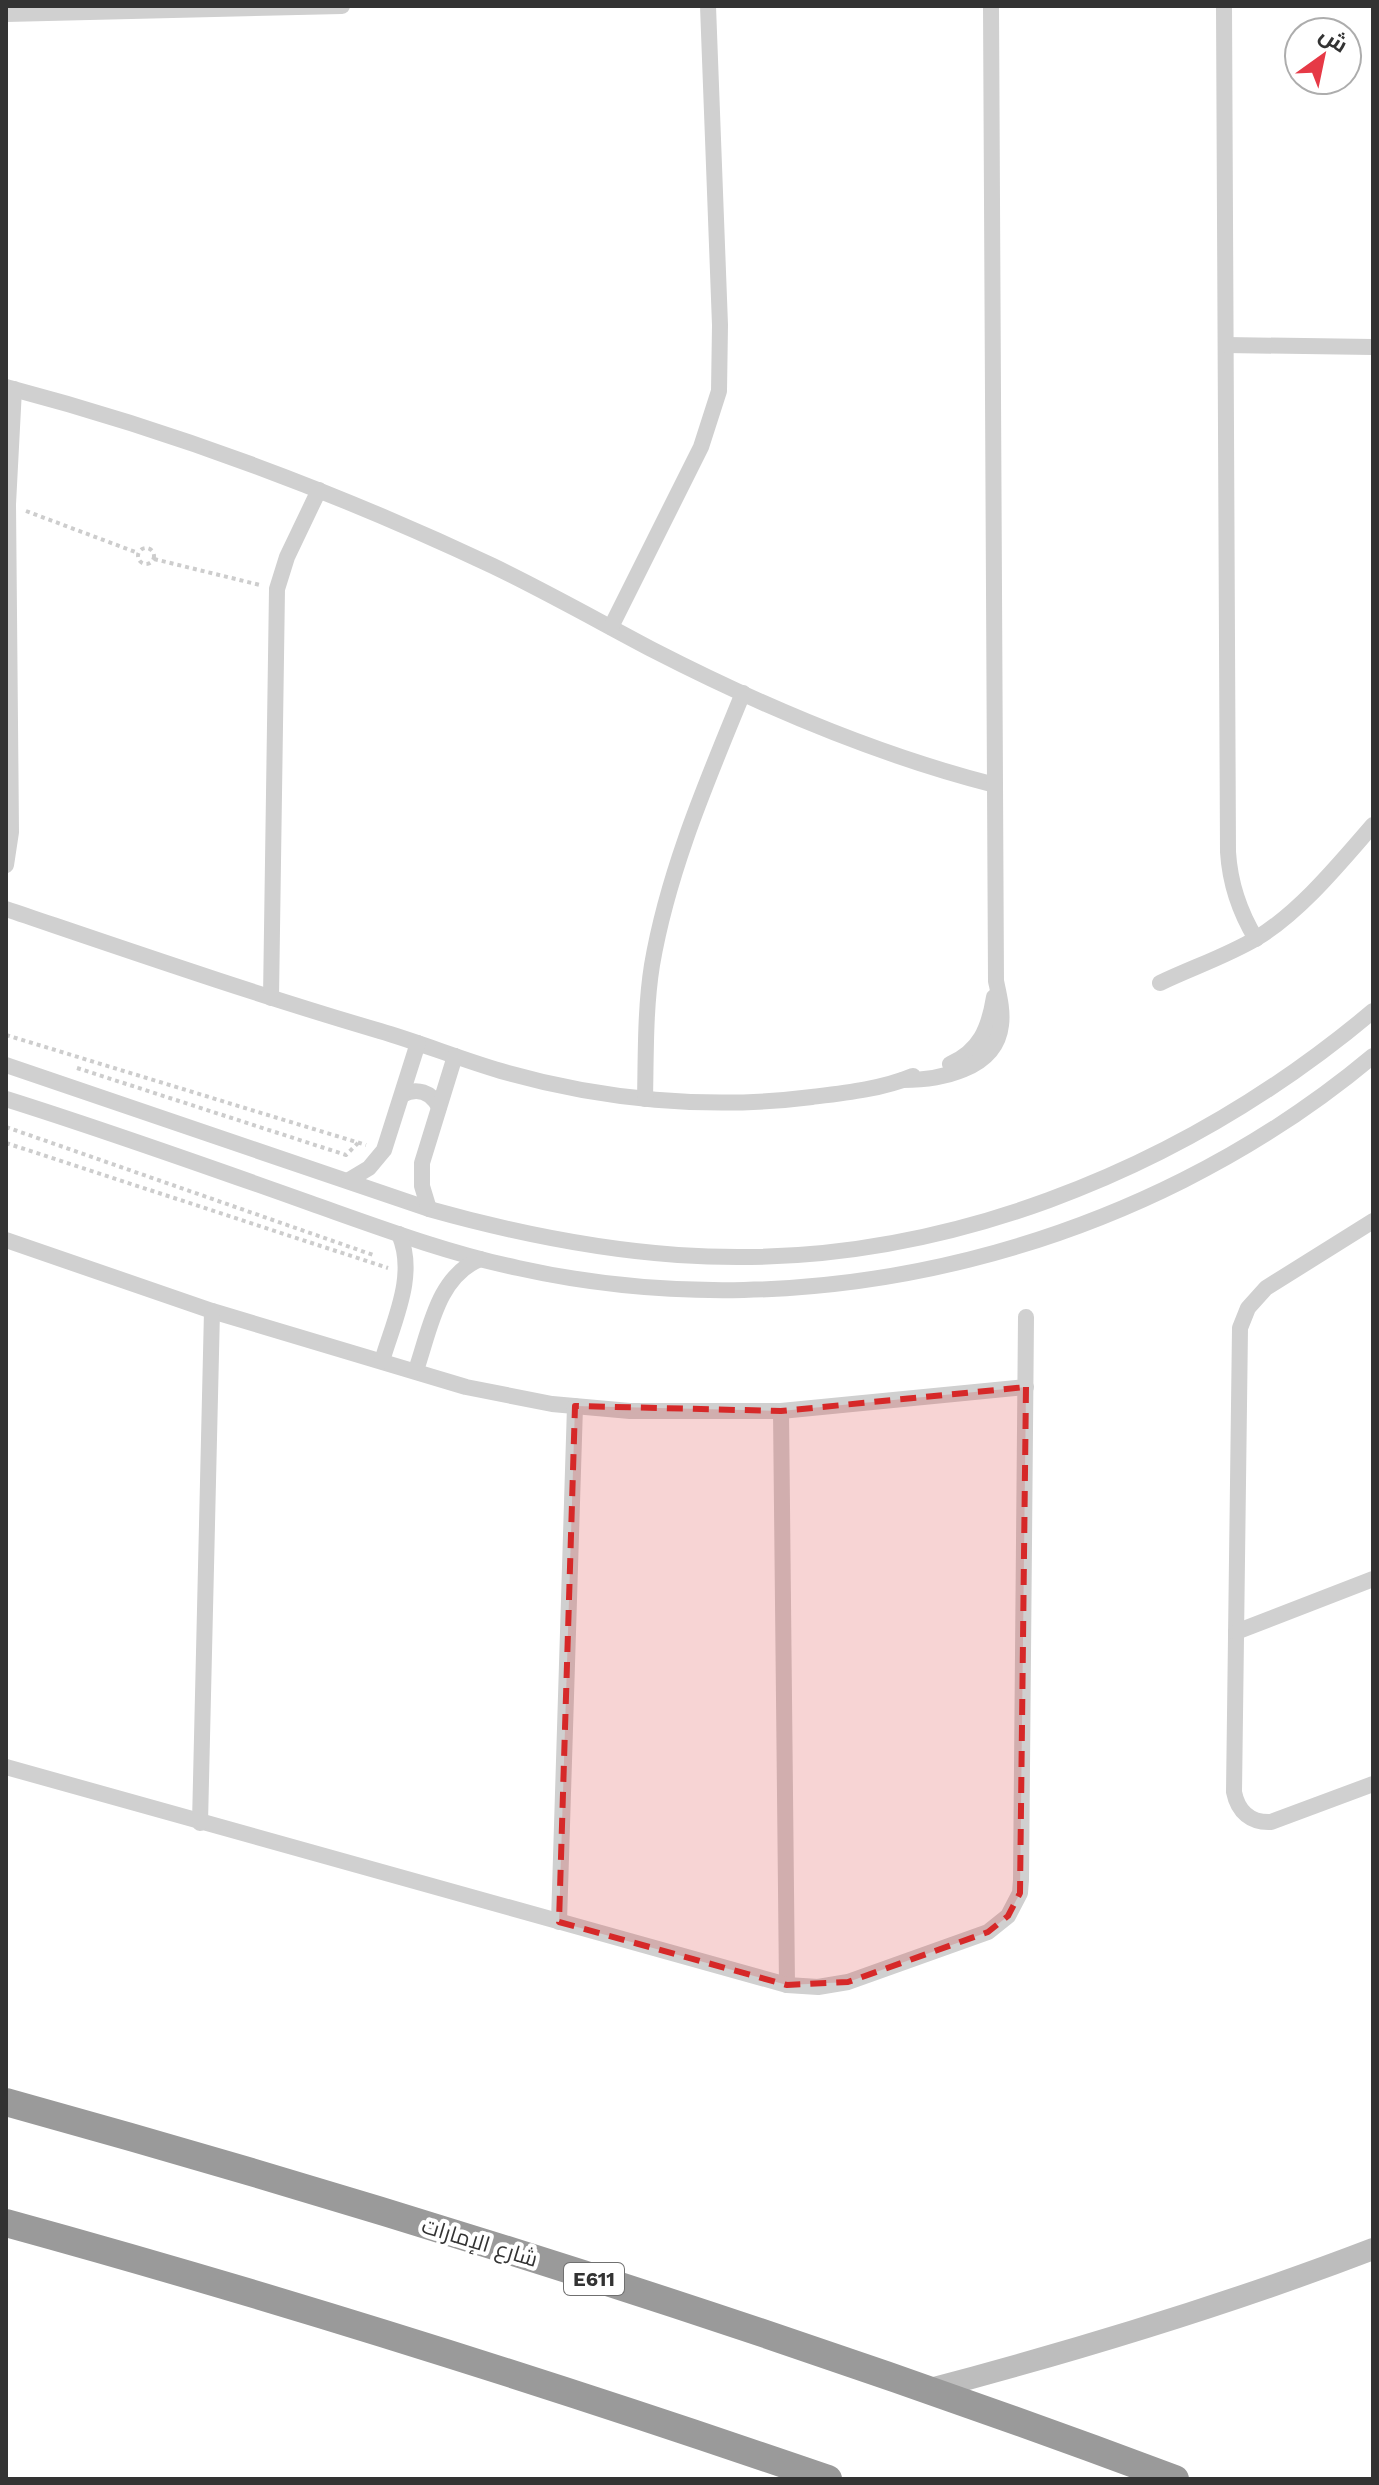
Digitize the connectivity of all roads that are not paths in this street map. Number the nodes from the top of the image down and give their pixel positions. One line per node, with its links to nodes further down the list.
1 (342, 6): 5 (street)
2 (708, 6): 10 (street)
3 (991, 6): 12 (street)
4 (1224, 6): 6 (street)
5 (6, 14)
6 (1226, 345): 7 (street); 16 (street)
7 (1373, 347)
8 (10, 388): 9 (street); 14 (street)
9 (319, 490): 10 (street); 18 (street)
10 (611, 627): 11 (street)
11 (743, 693): 12 (street); 26 (street)
12 (995, 785): 26 (street)
13 (1373, 825): 16 (street)
14 (6, 865)
15 (6, 909): 18 (street)
16 (1256, 939): 17 (street)
17 (1160, 983)
18 (271, 998): 20 (street)
19 (1373, 1011): 29 (street)
20 (418, 1043): 21 (street); 24 (street)
21 (455, 1056): 26 (street); 27 (street)
22 (1371, 1060): 33 (street)
23 (6, 1065): 28 (street)
24 (402, 1095): 27 (street); 28 (street)
25 (6, 1099): 31 (street)
26 (645, 1099)
27 (439, 1107): 29 (street)
28 (349, 1180): 29 (street)
29 (429, 1209)
30 (1371, 1227): 42 (street)
31 (399, 1234): 33 (street); 36 (street)
32 (6, 1240): 34 (street)
33 (480, 1259): 37 (street)
34 (212, 1311): 36 (street); 45 (street)
35 (1026, 1317): 38 (street)
36 (382, 1361): 37 (street)
37 (416, 1370): 39 (street)
38 (1026, 1387): 40 (street); 47 (street)
39 (575, 1406): 40 (street); 46 (street)
40 (781, 1411): 47 (street)
41 (1373, 1579): 42 (street)
42 (1236, 1632): 44 (street)
43 (6, 1767): 45 (street)
44 (1373, 1784)
45 (200, 1823): 46 (street)
46 (559, 1922): 47 (street)
47 (787, 1985)
48 (6, 2102): 51 (highway, شارع الإمارات / E611)
49 (6, 2223): 52 (highway)
50 (1373, 2249): 51 (street)
51 (927, 2390): 53 (highway, شارع الإمارات / E611)
52 (828, 2479)
53 (1175, 2479)

